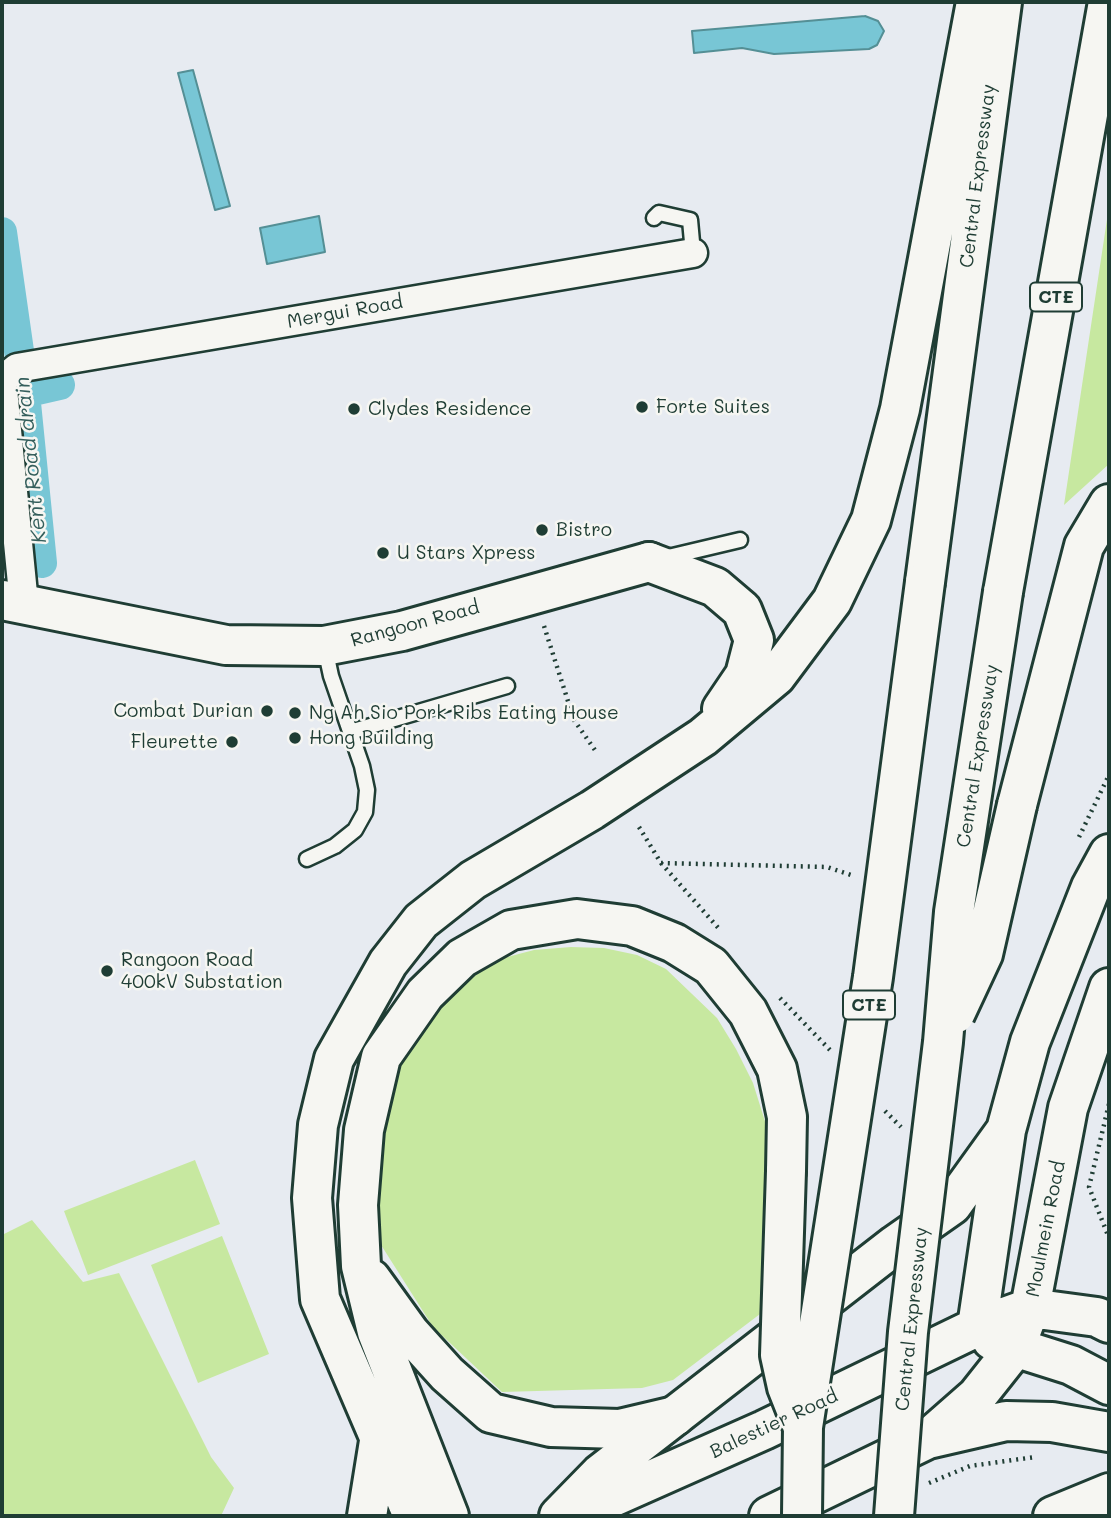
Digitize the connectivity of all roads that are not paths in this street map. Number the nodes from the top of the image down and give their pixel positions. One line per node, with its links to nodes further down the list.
1 (976, 2): 14 (main road)
2 (1002, 2): 27 (main road, Central Expressway / CTE, bridge)
3 (1108, 2): 18 (main road, Central Expressway / CTE, bridge)
4 (654, 218): 5 (lane)
5 (693, 253): 6 (street, Mergui Road)
6 (7, 376): 10 (street)
7 (1109, 503): 18 (main road, bridge)
8 (740, 540): 9 (lane, Rangoon Road)
9 (649, 562): 11 (main road, Rangoon Road); 14 (main road)
10 (13, 602): 11 (main road, Rangoon Road)
11 (324, 646): 13 (lane)
12 (507, 686): 13 (lane)
13 (350, 732): 16 (lane)
14 (703, 737): 29 (main road)
15 (1109, 854): 19 (main road)
16 (307, 859)
17 (1109, 988): 21 (main road, Moulmein Road)
18 (943, 1042): 39 (main road, Central Expressway / CTE, bridge)
19 (1006, 1130): 23 (main road); 26 (main road)
20 (361, 1266): 26 (main road); 27 (main road, bridge); 34 (main road)
21 (1030, 1308): 22 (main road, Balestier Road); 23 (main road, Balestier Road); 24 (main road, Moulmein Road)
22 (1109, 1323)
23 (977, 1327): 24 (main road); 36 (main road, Balestier Road)
24 (1015, 1348): 25 (main road); 30 (main road, Moulmein Road)
25 (1109, 1385)
26 (675, 1416): 35 (main road)
27 (803, 1427): 38 (main road, Central Expressway / CTE, bridge)
28 (1109, 1432): 30 (main road)
29 (380, 1435): 32 (main road); 33 (main road)
30 (928, 1439): 37 (main road)
31 (1109, 1493): 40 (main road)
32 (367, 1516)
33 (413, 1516)
34 (449, 1516)
35 (559, 1516)
36 (570, 1516)
37 (769, 1516)
38 (802, 1516)
39 (894, 1516)
40 (1053, 1516)

